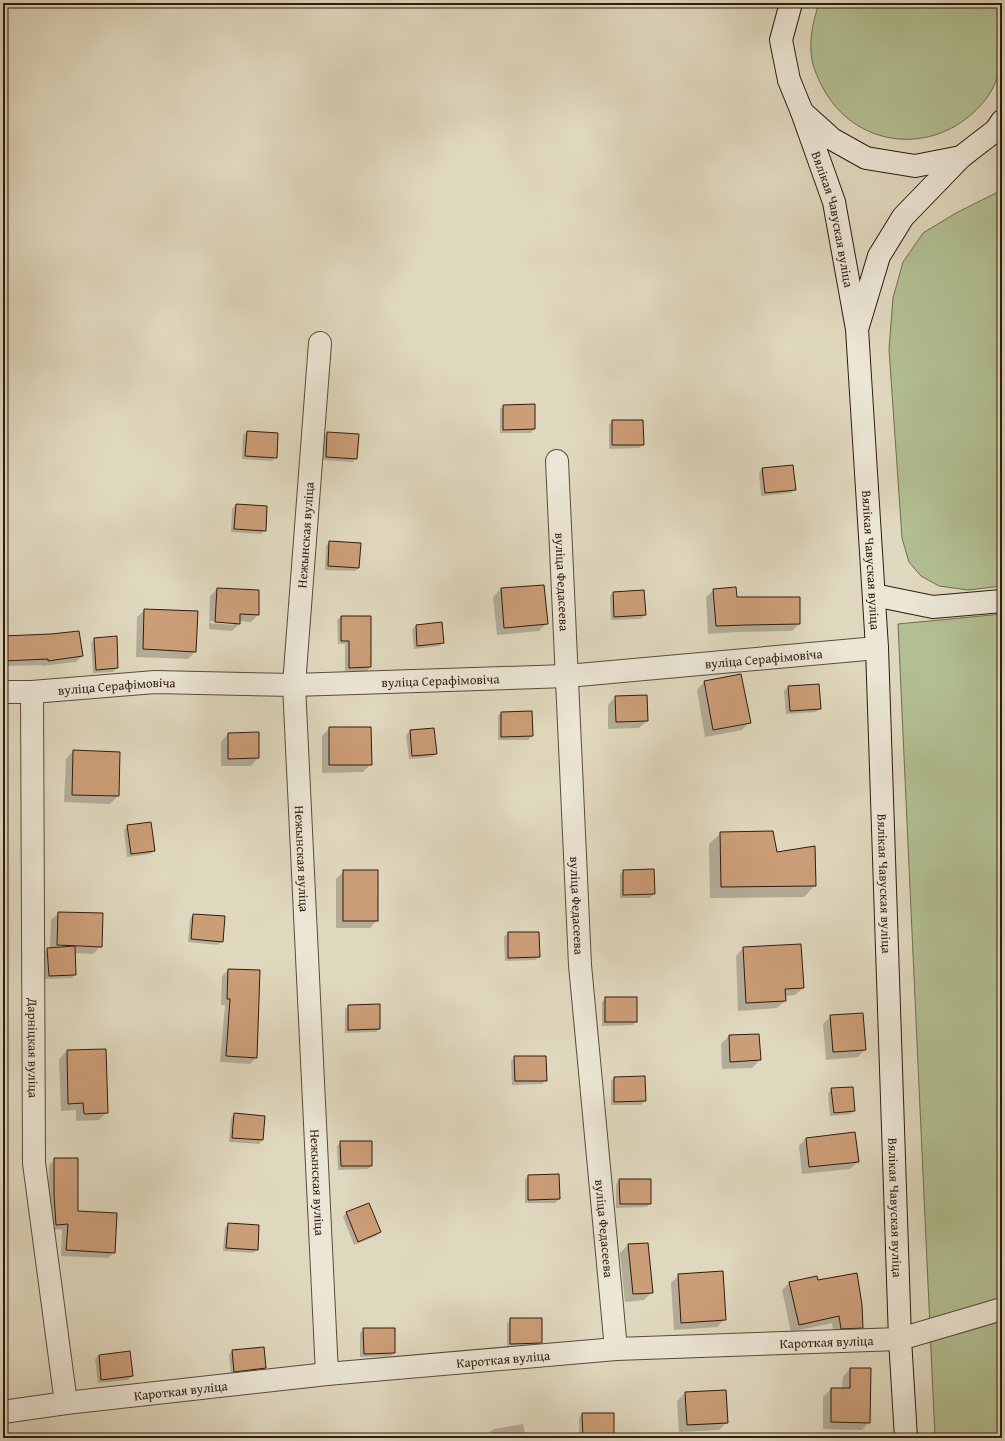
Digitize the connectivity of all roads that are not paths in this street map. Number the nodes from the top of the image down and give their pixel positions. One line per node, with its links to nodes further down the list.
1 (791, 3): 2 (street, Вялікая Чавуская вуліца)
2 (802, 112): 4 (street); 5 (street, Вялікая Чавуская вуліца)
3 (1002, 121): 4 (street, Вялікая Чавуская вуліца)
4 (961, 157): 5 (street, Вялікая Чавуская вуліца)
5 (857, 329): 8 (street, Вялікая Чавуская вуліца)
6 (320, 343): 12 (street, Нежынская вуліца)
7 (557, 461): 11 (street, вуліца Федасеева)
8 (874, 595): 9 (street); 10 (street, Вялікая Чавуская вуліца)
9 (1002, 601)
10 (877, 648): 11 (street, вуліца Серафімовіча); 16 (street, Вялікая Чавуская вуліца)
11 (567, 676): 12 (street, вуліца Серафімовіча); 17 (street, вуліца Федасеева)
12 (294, 685): 14 (street, вуліца Серафімовіча); 18 (street, Нежынская вуліца)
13 (3, 692): 14 (street, вуліца Серафімовіча)
14 (32, 692): 19 (street, Дарніцкая вуліца)
15 (1002, 1310): 16 (street, Кароткая вуліца)
16 (900, 1339): 17 (street, Кароткая вуліца); 21 (street, Вялікая Чавуская вуліца)
17 (616, 1349): 18 (street, Кароткая вуліца)
18 (327, 1374): 19 (street, Кароткая вуліца)
19 (66, 1403): 20 (street, Кароткая вуліца)
20 (3, 1412)
21 (906, 1438)

